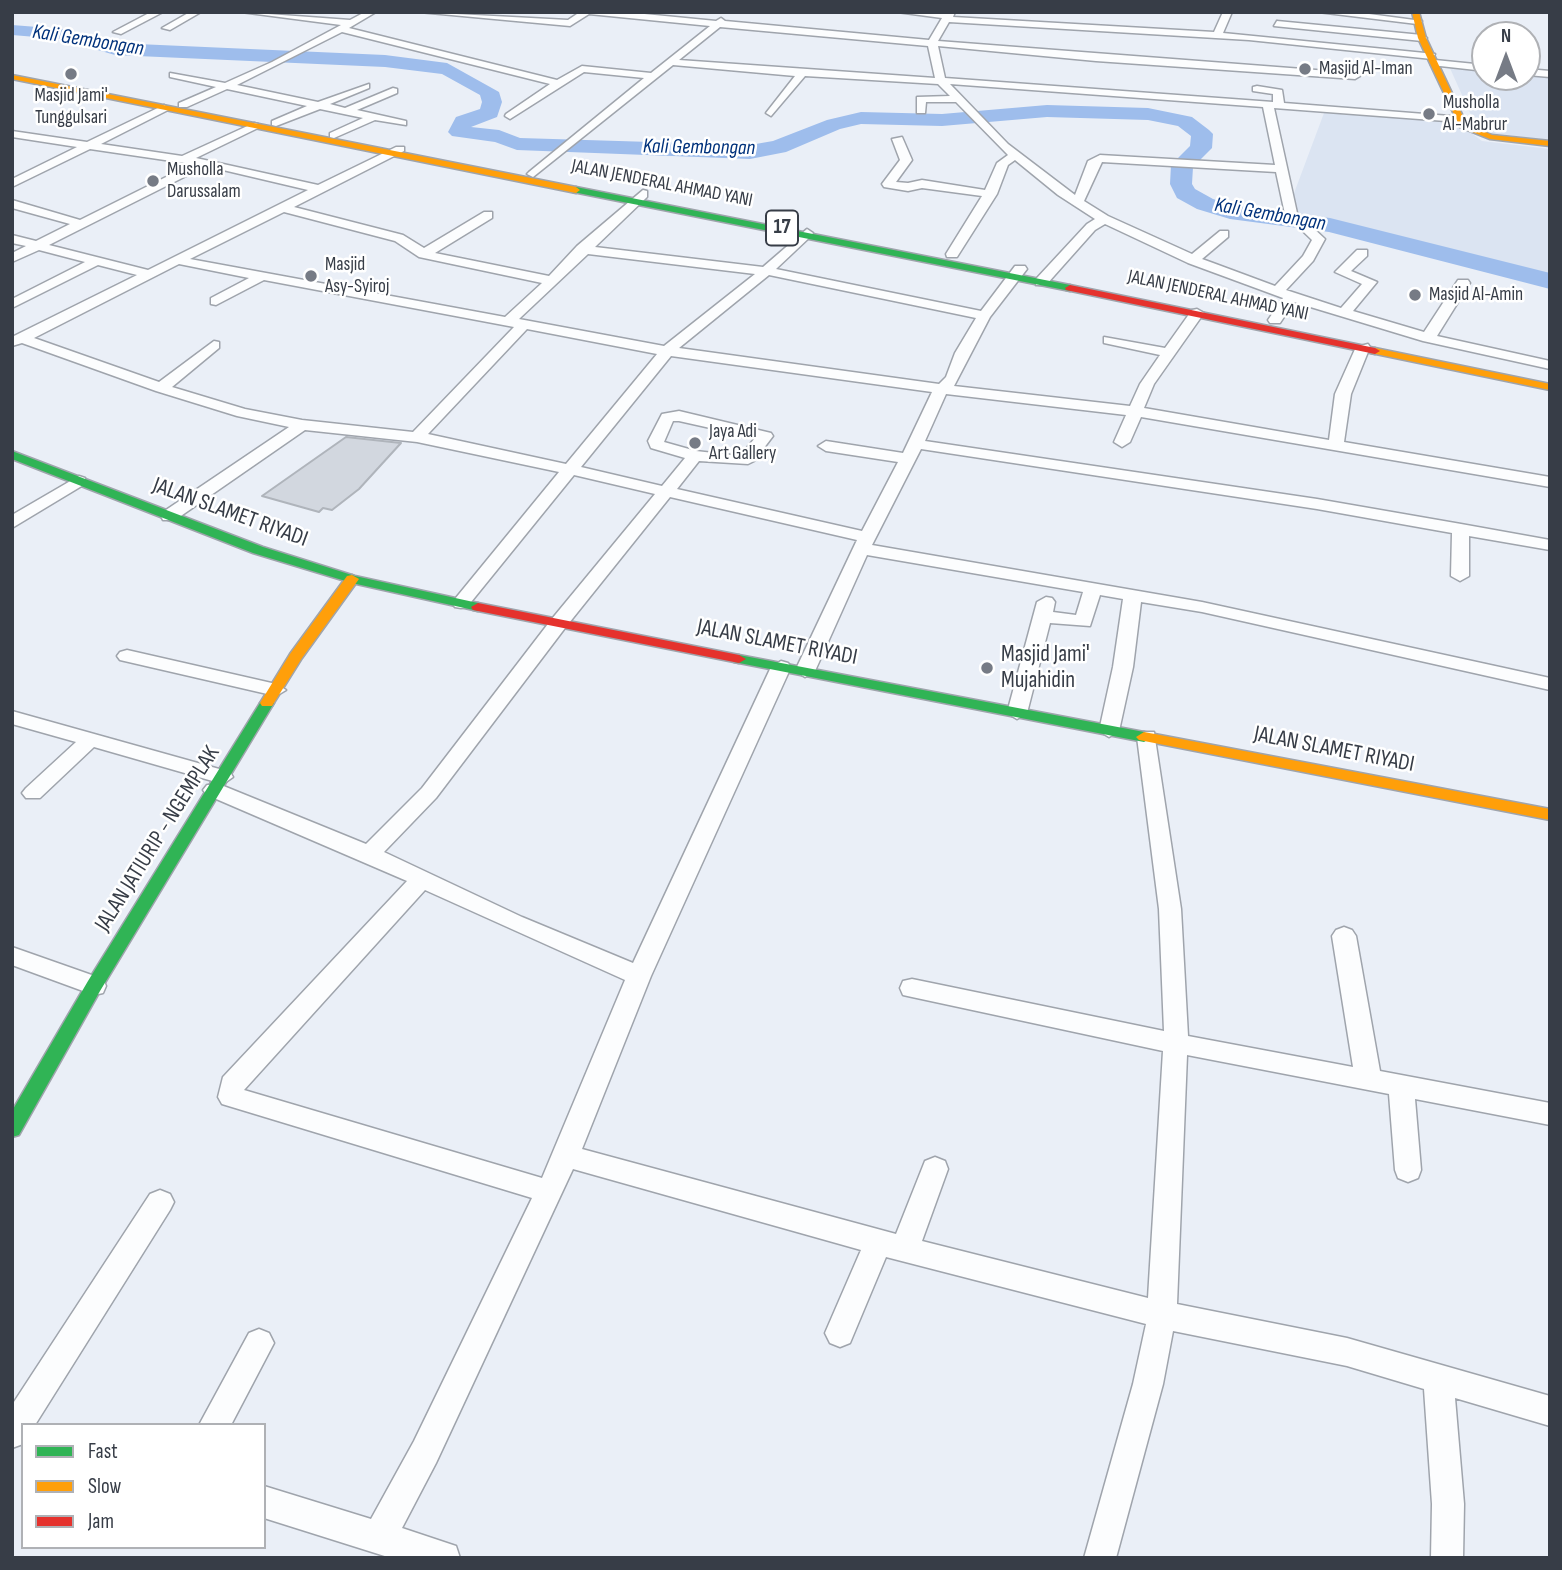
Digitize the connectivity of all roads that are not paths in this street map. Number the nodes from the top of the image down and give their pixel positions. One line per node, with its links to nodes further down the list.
1 (159, 12): 21 (street)
2 (245, 12): 16 (street)
3 (372, 12): 16 (street)
4 (423, 12): 5 (street)
5 (589, 12): 17 (street)
6 (734, 12): 17 (street)
7 (901, 12): 11 (street)
8 (1100, 12): 24 (street)
9 (1228, 12): 22 (street)
10 (1322, 12): 14 (street)
11 (907, 13): 13 (street)
12 (201, 15): 15 (street); 19 (street)
13 (949, 16): 24 (street); 25 (street)
14 (1416, 17): 23 (main road)
15 (194, 23)
16 (351, 23): 20 (street)
17 (718, 23): 25 (street); 28 (street)
18 (1277, 24): 23 (street)
19 (167, 28)
20 (341, 29): 41 (street); 42 (street)
21 (118, 32)
22 (1217, 35): 26 (street); 29 (street)
23 (1422, 38): 27 (main road)
24 (1098, 40): 25 (street); 26 (street); 26 (street); 32 (street)
25 (932, 42): 40 (street)
26 (1171, 48): 30 (street)
27 (1434, 60): 29 (street); 31 (street); 61 (main road)
28 (670, 62): 34 (street); 36 (street)
29 (1353, 62): 30 (street); 45 (street)
30 (1206, 66): 38 (street)
31 (1471, 66)
32 (1096, 69)
33 (12, 71): 39 (main road, JALAN JENDERAL AHMAD YANI / 17)
34 (802, 74): 40 (street); 57 (street)
35 (174, 75): 42 (street)
36 (652, 76): 41 (street); 77 (street)
37 (12, 77): 39 (main road, JALAN JENDERAL AHMAD YANI / 17)
38 (1209, 78)
39 (46, 80): 51 (main road, JALAN JENDERAL AHMAD YANI / 17); 54 (main road, JALAN JENDERAL AHMAD YANI / 17)
40 (941, 81): 49 (street); 50 (street)
41 (558, 83): 59 (street)
42 (230, 85): 51 (street); 52 (street)
43 (365, 86): 52 (street)
44 (1257, 89): 53 (street)
45 (1357, 89)
46 (1212, 90): 49 (street)
47 (393, 91): 55 (street)
48 (1358, 101): 58 (street)
49 (1216, 102): 53 (street)
50 (960, 103): 56 (street); 71 (street)
51 (183, 105): 63 (main road, JALAN JENDERAL AHMAD YANI / 17)
52 (318, 106): 55 (street); 63 (street)
53 (1274, 106): 58 (street); 75 (street)
54 (164, 108): 64 (main road, JALAN JENDERAL AHMAD YANI / 17); 69 (street)
55 (346, 111): 60 (street)
56 (921, 111)
57 (771, 113)
58 (1360, 113): 61 (street)
59 (510, 116)
60 (374, 117): 62 (street); 66 (street)
61 (1459, 119): 68 (main road)
62 (402, 122)
63 (276, 123): 66 (main road, JALAN JENDERAL AHMAD YANI / 17)
64 (254, 126): 70 (main road, JALAN JENDERAL AHMAD YANI / 17); 72 (street)
65 (12, 134): 69 (street)
66 (334, 135): 70 (main road, JALAN JENDERAL AHMAD YANI / 17)
67 (898, 139): 80 (street)
68 (1550, 144)
69 (87, 147): 72 (street); 76 (street)
70 (394, 151): 77 (main road, JALAN JENDERAL AHMAD YANI / 17); 79 (street); 81 (main road, JALAN JENDERAL AHMAD YANI / 17)
71 (1015, 155): 80 (street); 82 (street)
72 (183, 160): 73 (street)
73 (204, 163): 79 (street); 87 (street)
74 (12, 167): 76 (street)
75 (1282, 169): 82 (street); 107 (street)
76 (36, 172): 78 (street)
77 (533, 174): 81 (main road, JALAN JENDERAL AHMAD YANI / 17)
78 (12, 184)
79 (323, 190): 84 (street)
80 (991, 194): 95 (street)
81 (639, 197): 88 (main road, JALAN JENDERAL AHMAD YANI / 17); 92 (street); 95 (main road, JALAN JENDERAL AHMAD YANI / 17)
82 (1078, 202): 86 (street)
83 (12, 204): 87 (street)
84 (284, 208): 94 (street); 97 (street)
85 (488, 215): 94 (street)
86 (1104, 219): 98 (street); 104 (street)
87 (82, 224): 91 (street)
88 (807, 233): 100 (street); 101 (main road, JALAN JENDERAL AHMAD YANI / 17)
89 (1224, 234): 98 (street)
90 (12, 239): 91 (street)
91 (39, 245): 96 (street); 99 (street)
92 (582, 249): 100 (street); 105 (street)
93 (1362, 253): 111 (street)
94 (424, 254): 105 (street)
95 (952, 254): 101 (main road, JALAN JENDERAL AHMAD YANI / 17)
96 (12, 258)
97 (176, 260): 102 (street); 103 (street)
98 (1193, 260): 107 (street)
99 (96, 261): 102 (street); 109 (street)
100 (766, 271): 112 (street); 120 (street)
101 (1016, 272): 104 (main road, JALAN JENDERAL AHMAD YANI / 17); 112 (street)
102 (148, 274): 117 (street)
103 (262, 276): 108 (street); 114 (street)
104 (1045, 278): 110 (main road, JALAN JENDERAL AHMAD YANI / 17); 113 (main road, JALAN JENDERAL AHMAD YANI / 17)
105 (549, 280): 114 (street)
106 (1463, 283): 115 (street)
107 (1284, 294): 111 (street); 113 (street)
108 (216, 301)
109 (12, 304)
110 (1196, 313): 119 (main road, JALAN JENDERAL AHMAD YANI / 17); 121 (street)
111 (1343, 314): 115 (street)
112 (984, 316): 126 (street)
113 (1275, 320): 123 (main road, JALAN JENDERAL AHMAD YANI / 17)
114 (516, 323): 120 (street); 129 (street)
115 (1428, 338): 122 (street)
116 (1109, 340): 121 (street)
117 (17, 341): 125 (street)
118 (214, 345): 125 (street)
119 (1363, 347): 124 (main road, JALAN JENDERAL AHMAD YANI / 17); 131 (street)
120 (667, 351): 126 (street); 136 (street)
121 (1166, 352): 127 (street)
122 (1550, 365)
123 (1550, 377)
124 (1550, 387)
125 (161, 388): 128 (street)
126 (942, 389): 127 (street); 133 (street)
127 (1133, 411): 130 (street); 131 (street)
128 (302, 425): 129 (street); 140 (street)
129 (417, 437): 136 (street)
130 (1122, 442)
131 (1336, 445): 138 (street)
132 (825, 446): 133 (street)
133 (912, 451): 142 (street); 143 (street)
134 (12, 454): 137 (main road, JALAN SLAMET RIYADI)
135 (695, 456): 135 (street); 139 (street)
136 (573, 468): 139 (street); 149 (street)
137 (79, 481): 140 (main road, JALAN SLAMET RIYADI); 141 (street)
138 (1550, 482)
139 (667, 492): 143 (street); 150 (street)
140 (169, 516): 146 (main road, JALAN SLAMET RIYADI)
141 (12, 523)
142 (1461, 529): 144 (street); 145 (street)
143 (864, 543): 147 (street); 152 (street)
144 (1550, 545)
145 (1460, 576)
146 (352, 579): 149 (main road, JALAN SLAMET RIYADI); 154 (main road, JALAN JATIURIP - NGEMPLAK)
147 (1093, 588): 148 (street); 155 (street)
148 (1133, 595): 153 (street); 157 (street)
149 (461, 603): 150 (main road, JALAN SLAMET RIYADI)
150 (558, 624): 152 (main road, JALAN SLAMET RIYADI); 163 (street)
151 (127, 656): 154 (street)
152 (793, 669): 155 (main road, JALAN SLAMET RIYADI); 167 (street)
153 (1550, 684)
154 (276, 690): 160 (main road, JALAN JATIURIP - NGEMPLAK)
155 (1017, 713): 157 (main road, JALAN SLAMET RIYADI)
156 (12, 717): 159 (street)
157 (1109, 731): 158 (main road, JALAN SLAMET RIYADI)
158 (1147, 737): 162 (main road, JALAN SLAMET RIYADI); 170 (street)
159 (90, 740): 160 (street); 161 (street)
160 (219, 784): 163 (street); 168 (main road, JALAN JATIURIP - NGEMPLAK)
161 (33, 793)
162 (1550, 815)
163 (369, 854): 164 (street)
164 (422, 879): 167 (street); 178 (street)
165 (1345, 936): 171 (street)
166 (12, 956): 168 (street)
167 (639, 976): 175 (street)
168 (94, 986): 174 (main road, JALAN JATIURIP - NGEMPLAK)
169 (912, 988): 170 (street)
170 (1176, 1044): 171 (street); 181 (street)
171 (1368, 1078): 172 (street)
172 (1401, 1084): 173 (street); 177 (street)
173 (1550, 1114)
174 (12, 1129)
175 (566, 1156): 178 (street); 180 (street)
176 (935, 1169): 180 (street)
177 (1408, 1170)
178 (550, 1192): 189 (street)
179 (160, 1202): 187 (street)
180 (891, 1245): 181 (street); 182 (street)
181 (1162, 1315): 184 (street); 191 (street)
182 (840, 1333)
183 (259, 1343): 186 (street)
184 (1438, 1381): 185 (street); 192 (street)
185 (1550, 1411)
186 (215, 1423)
187 (12, 1435)
188 (266, 1503): 189 (street)
189 (380, 1536): 190 (street)
190 (444, 1558)
191 (1100, 1558)
192 (1447, 1558)

